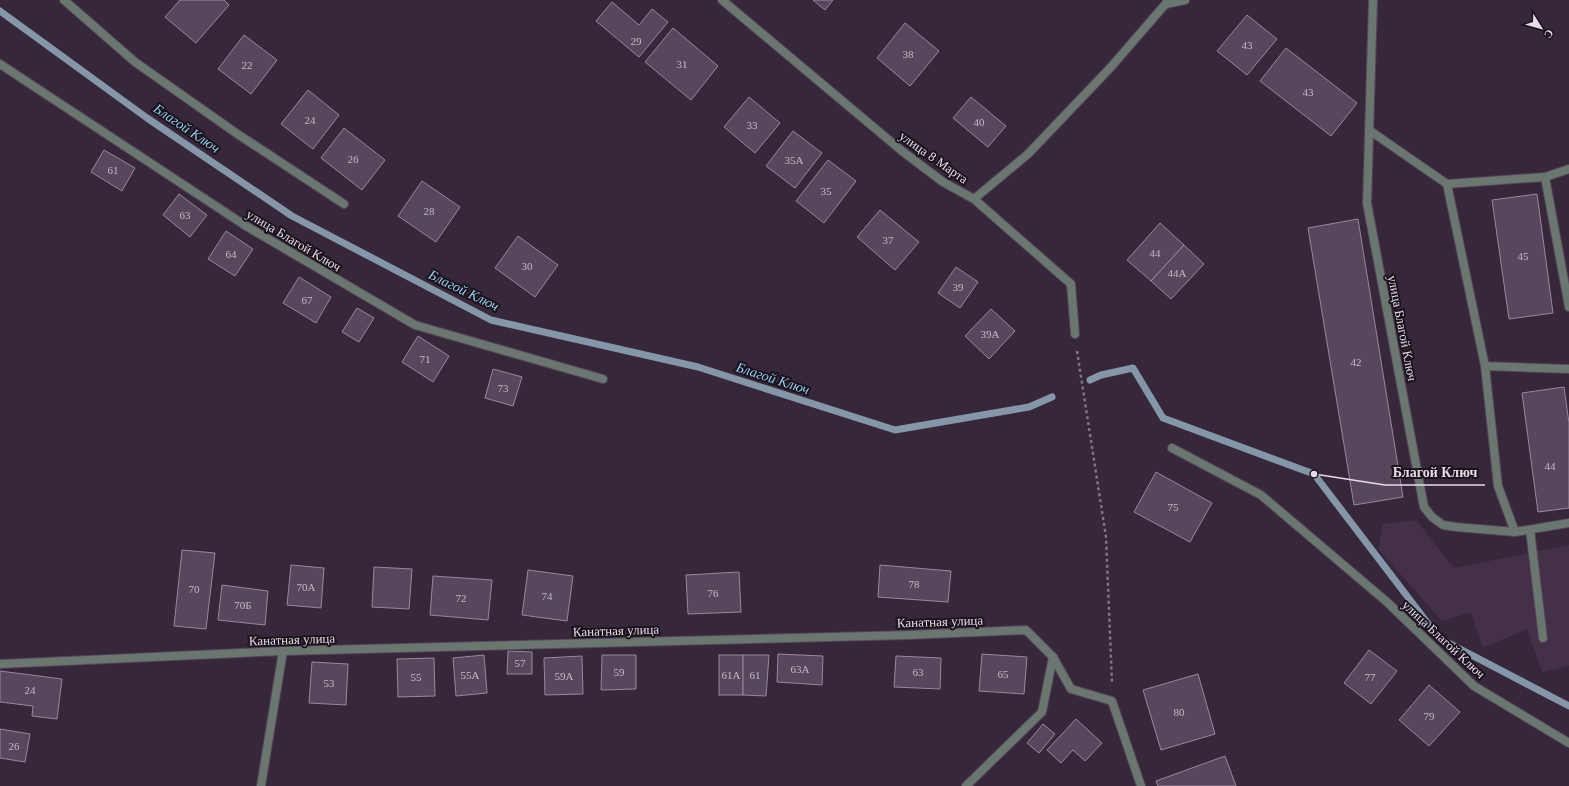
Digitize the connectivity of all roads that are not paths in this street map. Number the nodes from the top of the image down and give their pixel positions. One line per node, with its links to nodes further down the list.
1 (64, 0): 12 (street)
2 (722, 0): 11 (street, улица 8 Марта)
3 (1185, 0): 5 (street)
4 (1373, 0): 7 (street, улица Благой Ключ)
5 (1167, 2): 11 (street, улица 8 Марта)
6 (0, 64): 17 (street, улица Благой Ключ)
7 (1369, 130): 10 (street); 21 (street, улица Благой Ключ)
8 (1569, 169): 9 (street)
9 (1545, 177): 10 (street); 13 (street)
10 (1448, 184): 15 (street)
11 (974, 199): 14 (street)
12 (344, 204)
13 (1569, 308)
14 (1075, 334)
15 (1485, 366): 16 (street); 21 (street)
16 (1569, 369)
17 (603, 379)
18 (1172, 448): 26 (street, улица Благой Ключ)
19 (1569, 523): 20 (street, улица Благой Ключ)
20 (1530, 530): 21 (street, улица Благой Ключ); 22 (street)
21 (1514, 532)
22 (1544, 638)
23 (283, 651): 24 (street, Канатная улица); 25 (street, Канатная улица); 27 (street)
24 (1053, 657): 28 (street); 29 (street, Канатная улица)
25 (0, 664)
26 (1569, 743)
27 (261, 786)
28 (966, 786)
29 (1141, 786)

